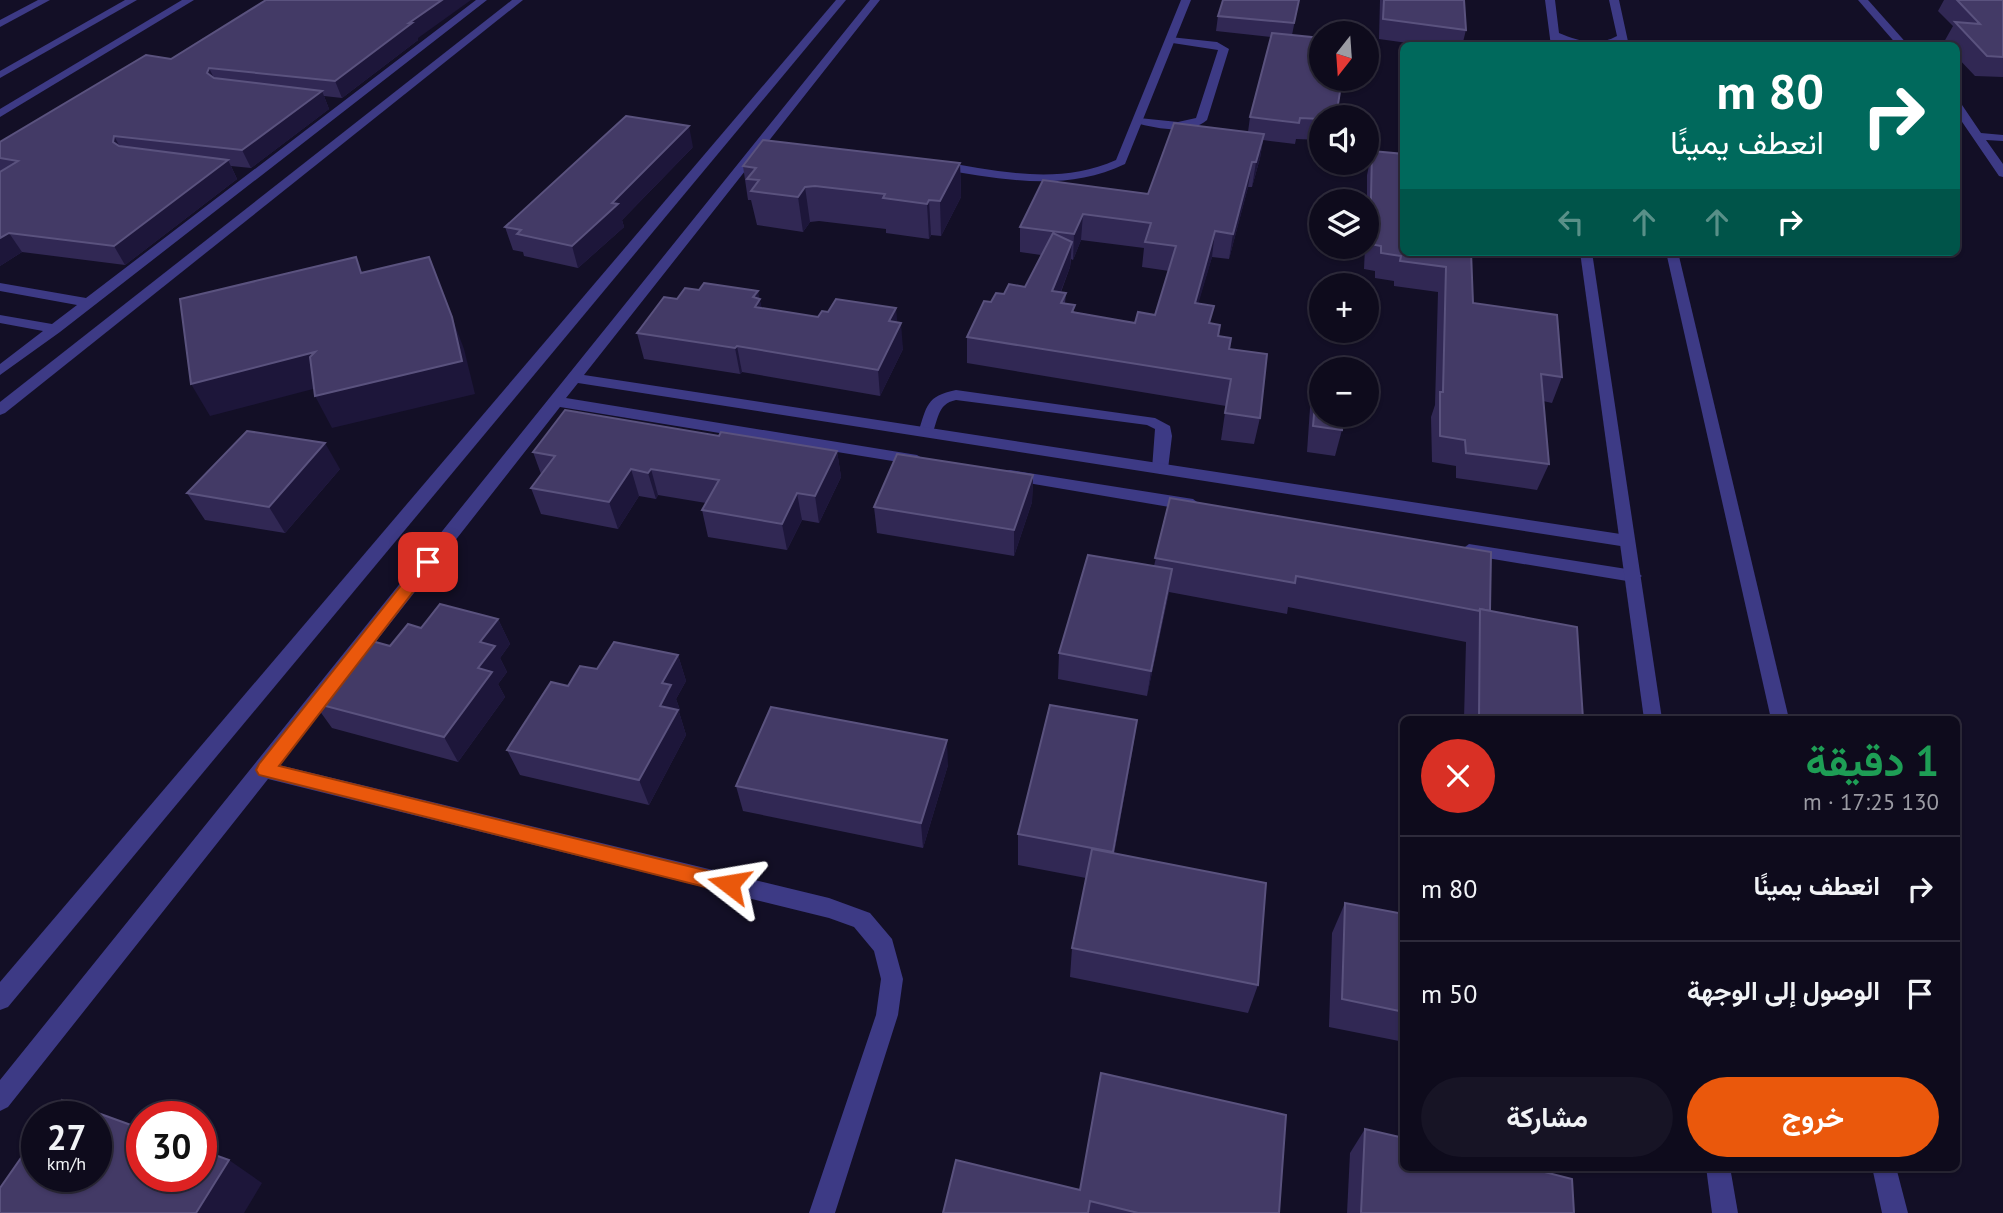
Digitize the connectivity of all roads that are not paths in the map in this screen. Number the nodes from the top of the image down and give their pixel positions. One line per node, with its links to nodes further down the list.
1 (45, 0): 12 (street)
2 (132, 0): 18 (street)
3 (190, 0): 22 (street)
4 (482, 0): 20 (street)
5 (518, 0): 27 (street)
6 (841, 0): 51 (street)
7 (875, 0): 37 (street)
8 (1186, 0): 13 (street)
9 (1549, 0): 14 (street)
10 (1614, 0): 15 (street)
11 (1863, 0): 17 (street)
12 (0, 24)
13 (1170, 40): 23 (street); 23 (street)
14 (1555, 40): 16 (street)
15 (1624, 41)
16 (1577, 42)
17 (1900, 42)
18 (0, 75)
19 (332, 103): 20 (street)
20 (346, 105): 26 (street)
21 (1960, 109): 24 (street)
22 (0, 114)
23 (1139, 121): 28 (street)
24 (1980, 136): 25 (street); 29 (street)
25 (2003, 138)
26 (295, 144): 27 (street); 33 (street)
27 (331, 148): 39 (street)
28 (923, 164)
29 (2003, 173)
30 (1587, 256): 45 (street)
31 (1673, 256): 49 (street)
32 (0, 287): 33 (street)
33 (89, 303): 35 (street)
34 (0, 319): 35 (street)
35 (55, 329): 36 (street)
36 (0, 371)
37 (572, 378): 38 (street); 40 (street)
38 (554, 401): 41 (street); 50 (street)
39 (0, 410)
40 (926, 433): 42 (street); 42 (street)
41 (932, 462)
42 (1160, 469): 45 (street)
43 (987, 471): 44 (street)
44 (1207, 507)
45 (1628, 541): 47 (street)
46 (1454, 547): 47 (street)
47 (1633, 576): 48 (street)
48 (1653, 716)
49 (1779, 716)
50 (265, 770): 52 (street); 55 (street)
51 (0, 999)
52 (0, 1099)
53 (1719, 1171): 56 (street)
54 (1885, 1171): 57 (street)
55 (822, 1213)
56 (1725, 1213)
57 (1895, 1213)

